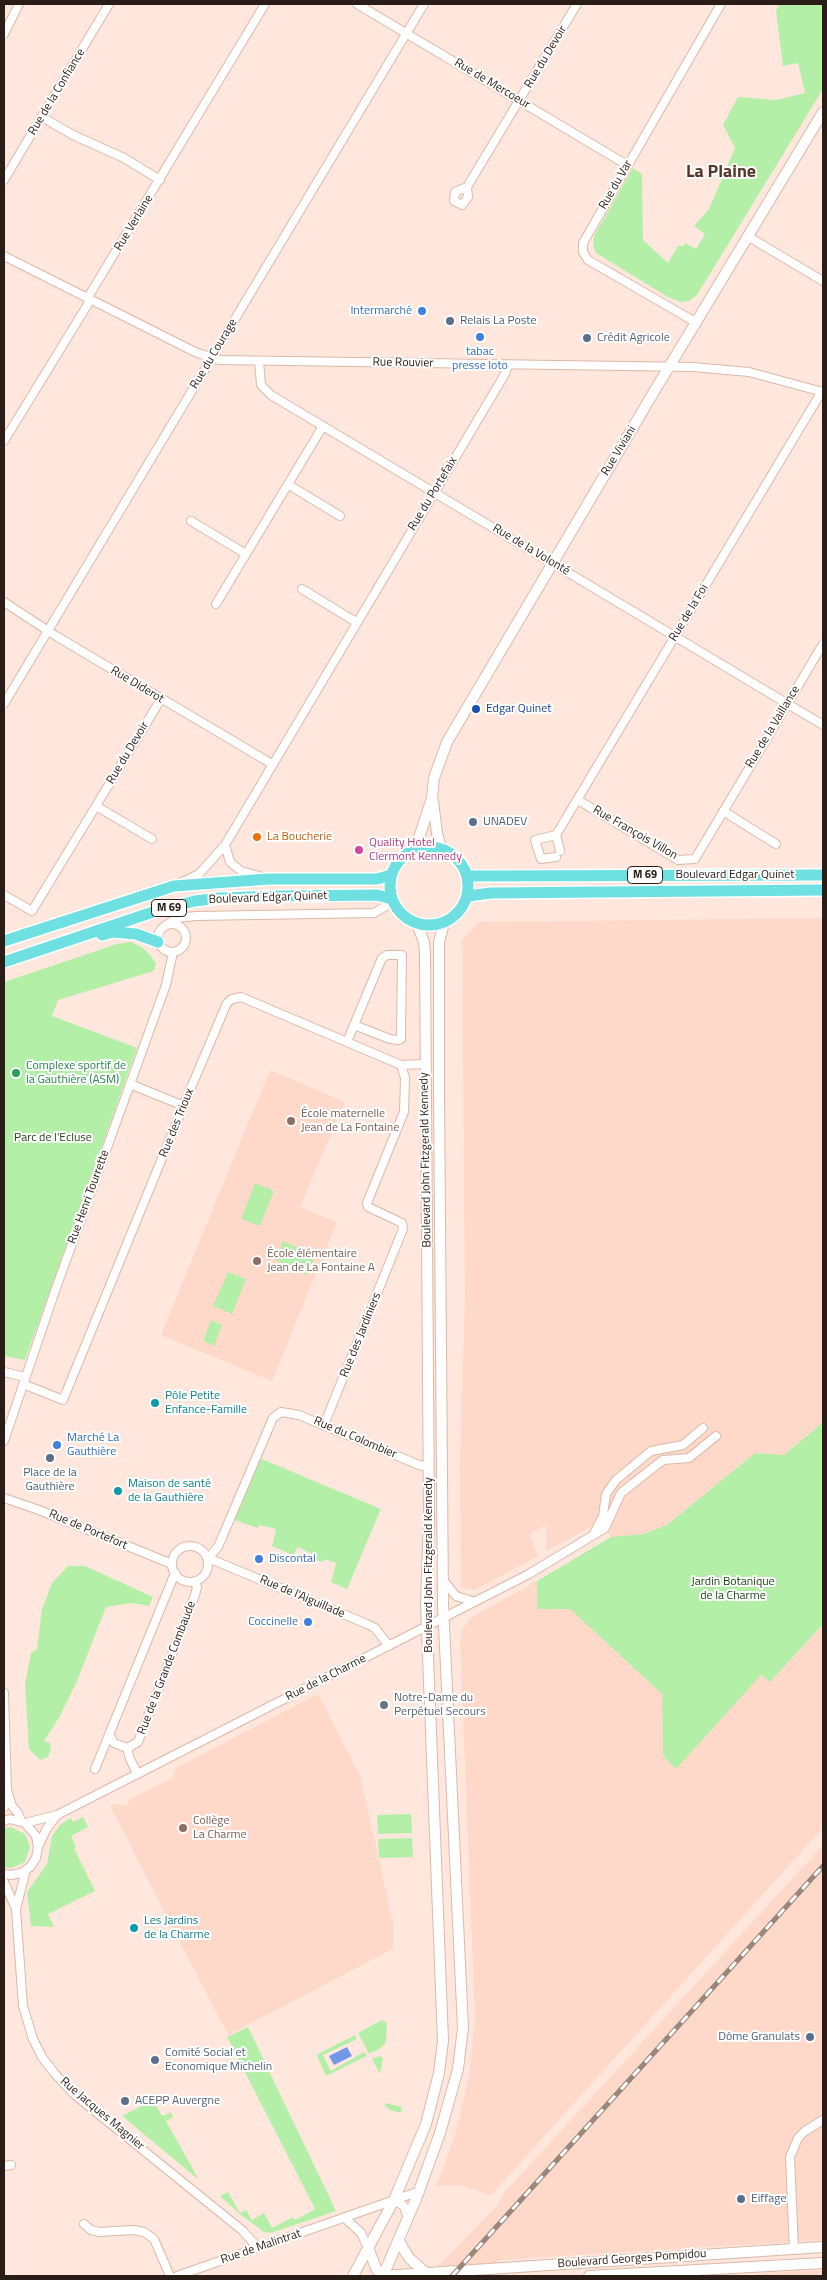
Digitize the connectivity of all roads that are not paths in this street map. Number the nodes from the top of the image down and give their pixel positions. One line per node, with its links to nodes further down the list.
1 (18, 4): 9 (street)
2 (110, 4): 12 (street, Rue de la Confiance)
3 (265, 4): 15 (street, Rue Verlaine)
4 (357, 4): 8 (street, Rue de Mercoeur)
5 (424, 4): 8 (street, Rue du Courage)
6 (577, 4): 10 (street, Rue du Devoir)
7 (721, 4): 13 (street, Rue du Var)
8 (407, 33): 10 (street, Rue de Mercoeur); 22 (street, Rue du Courage)
9 (4, 34)
10 (520, 101): 13 (street, Rue de Mercoeur); 16 (street, Rue du Devoir)
11 (823, 112): 17 (main road, Rue Viviani)
12 (42, 117): 14 (street, Rue de la Confiance); 15 (street)
13 (627, 166): 21 (street, Rue du Var)
14 (4, 180)
15 (160, 180): 20 (street, Rue Verlaine)
16 (467, 187)
17 (748, 236): 19 (street); 21 (main road, Rue Viviani)
18 (4, 256): 20 (street, Rue Rouvier)
19 (823, 281)
20 (89, 299): 22 (street, Rue Rouvier); 28 (street, Rue Verlaine)
21 (697, 323): 25 (main road, Rue Viviani)
22 (212, 358): 23 (street, Rue Rouvier); 39 (street, Rue du Courage)
23 (259, 361): 24 (street, Rue Rouvier); 27 (street, Rue de la Volonté)
24 (508, 364): 25 (street, Rue Rouvier); 30 (street, Rue du Portefaix)
25 (670, 368): 26 (street, Rue Rouvier); 34 (main road, Rue Viviani)
26 (822, 392): 40 (street, Rue de la Foi)
27 (323, 426): 29 (street); 30 (street, Rue de la Volonté)
28 (4, 441)
29 (289, 485): 31 (street); 33 (street)
30 (434, 492): 34 (street, Rue de la Volonté); 38 (street, Rue du Portefaix)
31 (340, 516)
32 (191, 521): 33 (street)
33 (246, 554): 37 (street)
34 (553, 563): 40 (street, Rue de la Volonté); 47 (main road, Rue Viviani)
35 (302, 589): 38 (street)
36 (4, 602): 39 (street, Rue Diderot)
37 (216, 604)
38 (356, 622): 46 (street, Rue du Portefaix)
39 (48, 630): 42 (street, Rue Diderot); 43 (street, Rue du Courage)
40 (675, 637): 44 (street, Rue de la Volonté); 48 (street, Rue de la Foi)
41 (823, 644): 44 (street, Rue de la Vaillance)
42 (161, 699): 46 (street, Rue Diderot); 49 (street, Rue du Devoir)
43 (4, 704)
44 (787, 704): 45 (street, Rue de la Volonté); 50 (street, Rue de la Vaillance)
45 (823, 725)
46 (272, 764): 54 (street, Rue du Portefaix)
47 (432, 798): 55 (main road, Rue Viviani); 56 (main road, Rue Viviani)
48 (578, 800): 51 (street, Rue de la Foi); 57 (street, Rue François Villon)
49 (96, 806): 52 (street); 64 (street, Rue du Devoir)
50 (723, 811): 53 (street); 57 (street, Rue de la Vaillance)
51 (556, 835): 51 (street)
52 (152, 839)
53 (776, 844)
54 (225, 845): 61 (street); 62 (street, Rue du Portefaix)
55 (441, 849): 56 (main road); 60 (main road)
56 (415, 850): 58 (main road)
57 (695, 859)
58 (391, 875): 61 (main road, Boulevard Edgar Quinet / M 69); 66 (main road)
59 (823, 875): 60 (main road, Boulevard Edgar Quinet / M 69)
60 (468, 876): 65 (main road)
61 (270, 879): 62 (main road, Boulevard Edgar Quinet / M 69)
62 (174, 886): 70 (main road, Boulevard Edgar Quinet / M 69)
63 (823, 890): 65 (main road, Boulevard Edgar Quinet / M 69)
64 (4, 895)
65 (468, 896): 67 (main road)
66 (392, 900): 68 (main road); 69 (street); 71 (main road, Boulevard Edgar Quinet / M 69)
67 (444, 923): 68 (main road); 80 (main road, Boulevard John Fitzgerald Kennedy)
68 (417, 924): 77 (main road, Boulevard John Fitzgerald Kennedy)
69 (166, 925): 72 (street); 73 (street)
70 (4, 941)
71 (66, 942): 72 (main road); 74 (main road, Boulevard Edgar Quinet / M 69)
72 (158, 942): 73 (street)
73 (173, 952): 79 (street, Rue Henri Tourrette)
74 (4, 962)
75 (354, 1025): 75 (street); 76 (street)
76 (347, 1042): 78 (street, Rue des Trioux); 81 (street, Rue des Trioux)
77 (425, 1064): 78 (street, Rue des Trioux); 80 (main road); 88 (main road, Boulevard John Fitzgerald Kennedy)
78 (401, 1065): 84 (street, Rue des Jardiniers)
79 (130, 1084): 81 (street); 83 (street, Rue Henri Tourrette)
80 (439, 1092): 94 (main road, Boulevard John Fitzgerald Kennedy)
81 (184, 1106): 83 (street, Rue des Trioux)
82 (4, 1372): 83 (street)
83 (24, 1381): 87 (street, Rue Henri Tourrette)
84 (324, 1425): 88 (street, Rue du Colombier); 91 (street, Rue du Colombier)
85 (703, 1428): 90 (street)
86 (716, 1436): 90 (street, Rue de la Charme)
87 (4, 1442)
88 (429, 1467): 98 (main road, Boulevard John Fitzgerald Kennedy)
89 (4, 1498): 92 (street, Rue de Portefort)
90 (592, 1536): 96 (street, Rue de la Charme)
91 (208, 1558): 92 (street); 95 (street); 99 (street, Rue de l'Aiguillade)
92 (172, 1564): 93 (street)
93 (175, 1573): 95 (street); 101 (street)
94 (443, 1580): 96 (street); 97 (main road, Boulevard John Fitzgerald Kennedy)
95 (195, 1582): 102 (street, Rue de la Grande Combaude)
96 (475, 1602): 97 (street, Rue de la Charme)
97 (444, 1618): 98 (street, Rue de la Charme); 116 (main road, Boulevard John Fitzgerald Kennedy)
98 (427, 1626): 99 (street, Rue de la Charme); 117 (main road, Boulevard John Fitzgerald Kennedy)
99 (389, 1646): 104 (street, Rue de la Charme)
100 (4, 1693): 105 (street)
101 (109, 1734): 102 (street, Rue de la Grande Combaude); 103 (street)
102 (127, 1748): 104 (street, Rue de la Grande Combaude)
103 (95, 1769)
104 (137, 1773): 107 (street, Rue de la Charme)
105 (7, 1790): 106 (street); 109 (street)
106 (4, 1807)
107 (56, 1815): 109 (street, Rue de la Charme); 110 (street)
108 (4, 1821): 109 (street, Rue de la Charme)
109 (23, 1822): 110 (street)
110 (38, 1847): 111 (street)
111 (26, 1870): 112 (street); 114 (street)
112 (4, 1874)
113 (4, 1882): 114 (street)
114 (16, 1909): 122 (street, Rue Jacques Magnier)
115 (823, 2120): 125 (street)
116 (420, 2191): 117 (street, Rue de Malintrat); 119 (main road, Boulevard John Fitzgerald Kennedy)
117 (394, 2200): 118 (street, Rue de Malintrat); 119 (street); 124 (main road, Boulevard John Fitzgerald Kennedy)
118 (345, 2218): 122 (street, Rue de Malintrat); 124 (street)
119 (408, 2220): 121 (main road, Boulevard John Fitzgerald Kennedy)
120 (84, 2224): 128 (street)
121 (399, 2241): 127 (main road); 131 (main road, Boulevard John Fitzgerald Kennedy)
122 (258, 2247): 129 (street, Rue de Malintrat)
123 (823, 2247): 125 (main road, Boulevard Georges Pompidou)
124 (368, 2248): 130 (main road, Boulevard John Fitzgerald Kennedy); 131 (main road)
125 (794, 2249): 127 (main road, Boulevard Georges Pompidou)
126 (823, 2263): 133 (main road, Boulevard Georges Pompidou)
127 (425, 2272): 131 (main road, Boulevard Georges Pompidou)
128 (170, 2276)
129 (178, 2276)
130 (353, 2276)
131 (383, 2276)
132 (589, 2276): 133 (main road, Boulevard Georges Pompidou)
133 (616, 2276)

